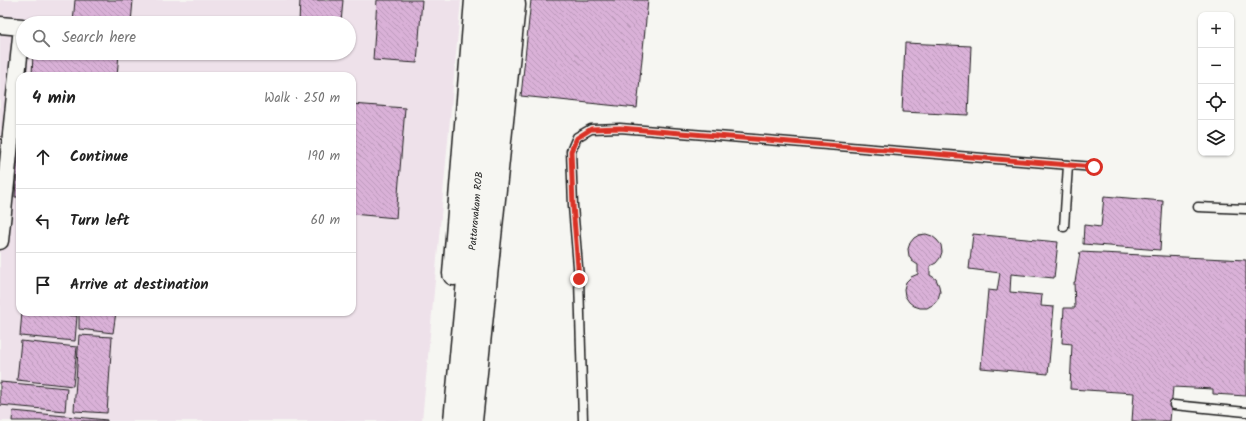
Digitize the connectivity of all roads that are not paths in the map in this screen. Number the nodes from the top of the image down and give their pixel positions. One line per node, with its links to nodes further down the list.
1 (476, 0): 17 (street)
2 (494, 0): 18 (street, Pattaravakam ROB)
3 (513, 0): 19 (street)
4 (0, 25): 5 (street)
5 (16, 26)
6 (19, 60): 7 (street)
7 (17, 72)
8 (16, 85): 14 (street)
9 (1068, 165): 10 (lane); 13 (lane); 20 (lane)
10 (1094, 167)
11 (1198, 207): 12 (lane)
12 (1246, 209)
13 (1064, 227)
14 (0, 240)
15 (1174, 405): 16 (lane)
16 (1246, 412)
17 (442, 421)
18 (456, 421)
19 (471, 421)
20 (583, 421)

